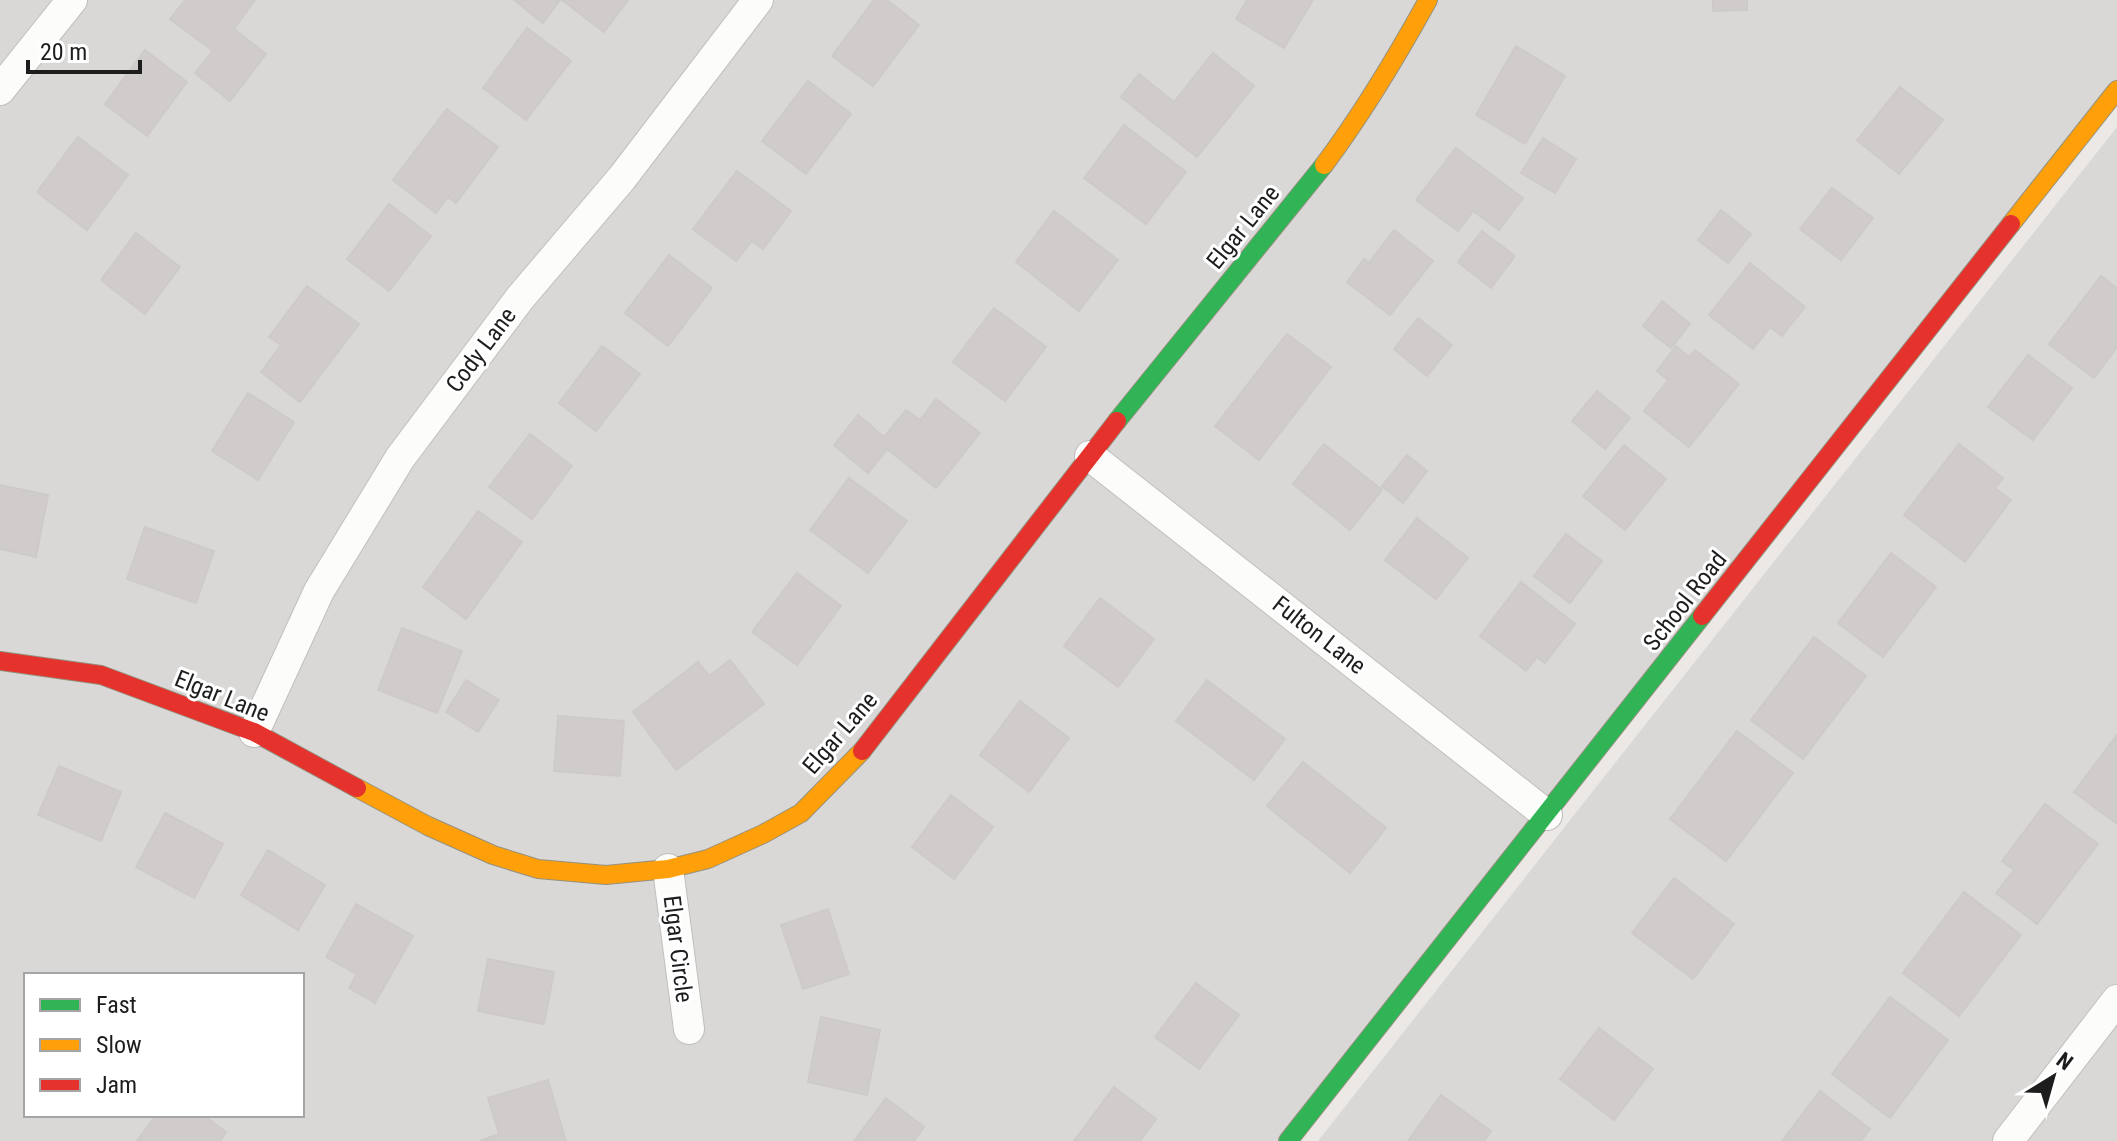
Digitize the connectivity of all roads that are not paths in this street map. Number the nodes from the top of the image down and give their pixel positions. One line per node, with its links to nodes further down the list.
1 (72, 0): 4 (street)
2 (758, 0): 8 (street, Cody Lane)
3 (1428, 0): 6 (street, Elgar Lane)
4 (0, 90)
5 (2117, 90): 9 (street, School Road)
6 (1090, 456): 9 (street, Fulton Lane); 10 (street, Elgar Lane)
7 (0, 661): 8 (street, Elgar Lane)
8 (254, 732): 10 (street, Elgar Lane)
9 (1547, 815): 13 (street, School Road)
10 (668, 869): 12 (street, Elgar Circle)
11 (2117, 1000): 14 (street)
12 (689, 1029)
13 (1288, 1141)
14 (2008, 1141)

